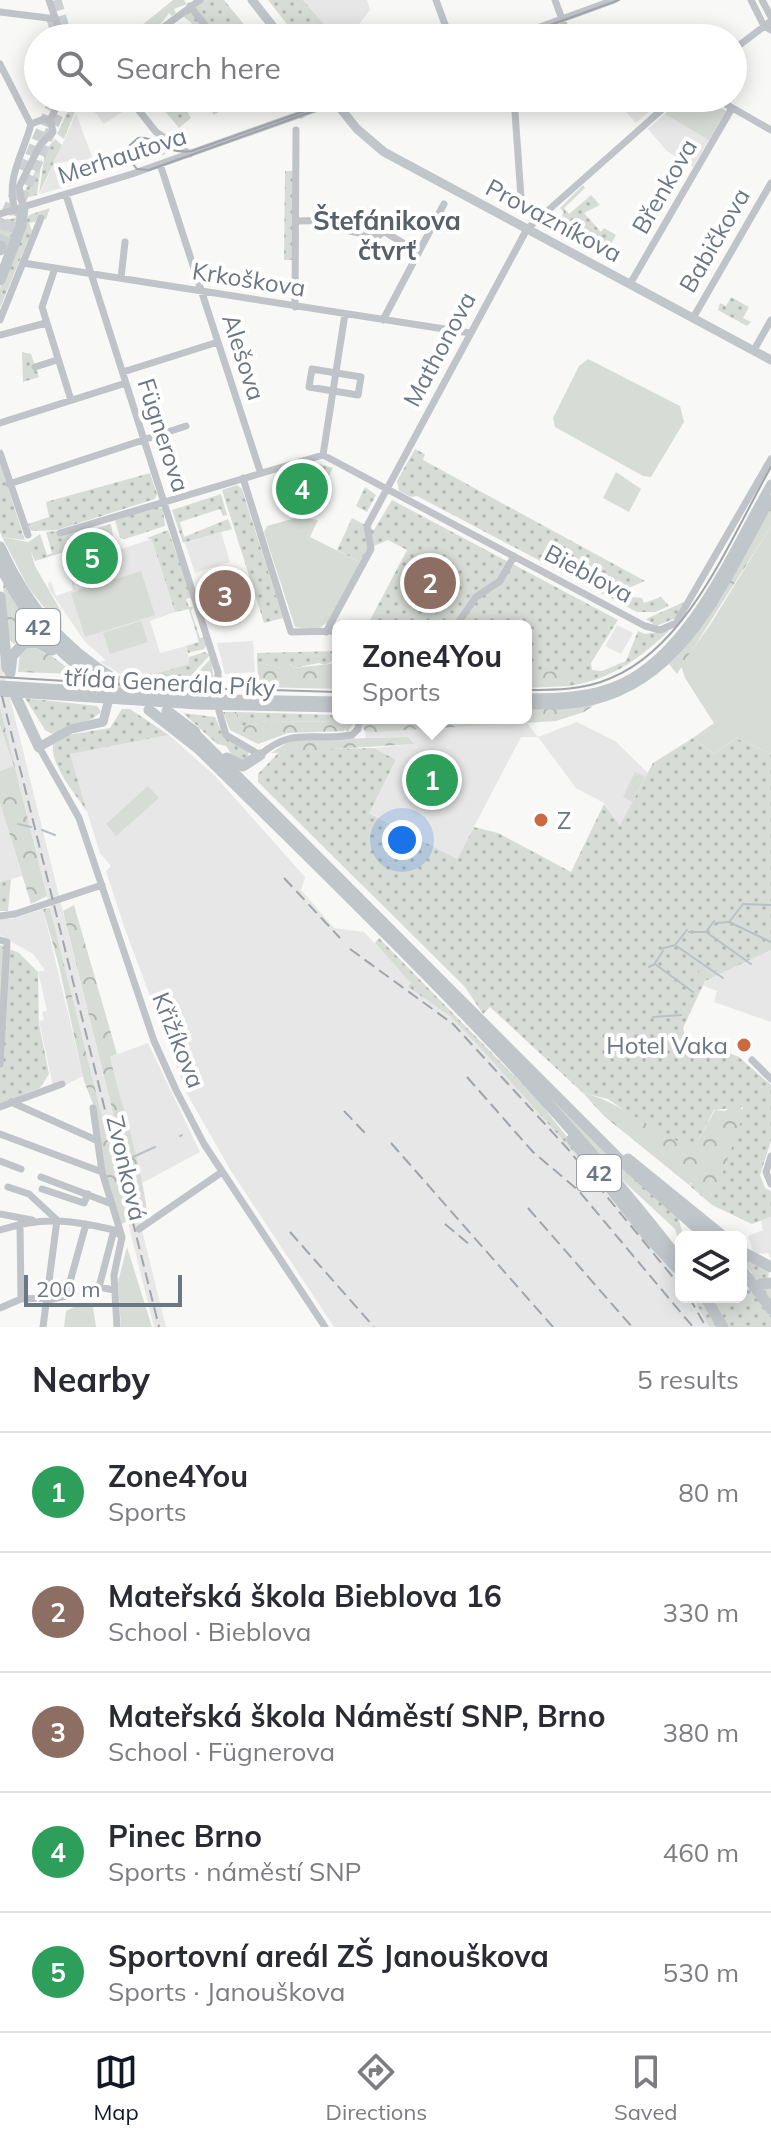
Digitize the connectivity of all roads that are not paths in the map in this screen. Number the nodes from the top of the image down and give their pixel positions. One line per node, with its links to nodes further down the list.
1 (49, 0): 11 (street)
2 (200, 0): 9 (street)
3 (252, 0): 16 (main road)
4 (436, 0): 17 (street)
5 (555, 0): 12 (street)
6 (614, 0): 12 (street)
7 (751, 0): 20 (street)
8 (762, 0): 20 (street)
9 (190, 6): 14 (street); 15 (street)
10 (0, 12): 11 (street)
11 (56, 19): 13 (street)
12 (562, 19): 18 (street); 19 (street)
13 (58, 24)
14 (167, 24)
15 (204, 24)
16 (271, 24)
17 (445, 24)
18 (548, 24)
19 (564, 24)
20 (769, 24): 21 (street)
21 (751, 35): 22 (street); 23 (street)
22 (747, 37)
23 (747, 38)
24 (0, 64): 25 (street)
25 (24, 111)
26 (24, 112): 37 (street)
27 (54, 112): 36 (street)
28 (140, 112): 42 (street)
29 (306, 112): 35 (street, Merhautova)
30 (345, 112): 52 (main road, Provazníkova)
31 (515, 112): 48 (street)
32 (659, 112): 52 (street, Mathonova)
33 (730, 112): 60 (street, Břenkova)
34 (739, 112): 39 (street)
35 (301, 114): 42 (street, Merhautova)
36 (49, 122): 37 (street); 41 (street)
37 (31, 125): 40 (street)
38 (296, 130): 51 (street)
39 (771, 130)
40 (31, 135): 41 (street); 47 (street)
41 (44, 141): 47 (street)
42 (190, 154): 43 (street, Merhautova)
43 (160, 164): 45 (street, Merhautova); 61 (street, Alešova)
44 (771, 183): 64 (street, Babičkova)
45 (66, 195): 47 (street, Merhautova); 57 (street, Fügnerova)
46 (444, 204): 54 (street)
47 (19, 209): 49 (street, Merhautova); 59 (highway)
48 (522, 212)
49 (0, 214)
50 (41, 218): 55 (street)
51 (296, 221): 54 (street); 62 (street)
52 (527, 229): 60 (main road, Provazníkova); 69 (street, Mathonova)
53 (125, 242): 58 (street)
54 (418, 252): 66 (street)
55 (23, 263): 56 (street, Krkoškova); 65 (street)
56 (55, 268): 57 (street, Krkoškova); 68 (street)
57 (91, 273): 58 (street, Krkoškova); 76 (street, Fügnerova)
58 (121, 278): 61 (street, Krkoškova)
59 (0, 280)
60 (630, 284): 64 (main road, Provazníkova)
61 (201, 291): 62 (street, Krkoškova); 71 (street, Alešova)
62 (295, 307): 63 (street, Krkoškova)
63 (345, 314): 66 (street, Krkoškova); 77 (street)
64 (693, 318): 72 (main road, Provazníkova)
65 (0, 320)
66 (383, 320): 69 (street, Krkoškova)
67 (771, 320): 72 (street)
68 (46, 323): 70 (street); 73 (street)
69 (470, 333): 91 (street, Mathonova)
70 (0, 335)
71 (218, 342): 76 (street); 87 (street, Alešova)
72 (754, 350): 74 (main road, Provazníkova)
73 (57, 360): 75 (street); 80 (street)
74 (771, 360)
75 (35, 367)
76 (123, 372): 78 (street, Fügnerova)
77 (337, 373): 79 (street); 79 (street); 79 (street)
78 (126, 383): 80 (street); 83 (street, Fügnerova)
79 (334, 391): 85 (street)
80 (71, 400): 81 (street)
81 (0, 423)
82 (186, 426): 83 (street)
83 (144, 439): 89 (street); 93 (street, Fügnerova)
84 (0, 453): 89 (street)
85 (323, 455): 87 (street); 91 (street, Bieblova)
86 (771, 459): 97 (street, Bieblova)
87 (260, 471): 88 (street)
88 (243, 478): 93 (street); 103 (street)
89 (9, 484): 95 (street)
90 (771, 484): 110 (main road)
91 (386, 488): 97 (street, Bieblova); 100 (street, Mathonova)
92 (771, 499): 113 (main road)
93 (164, 501): 94 (street); 111 (street, Fügnerova)
94 (60, 533)
95 (28, 535)
96 (0, 547): 105 (highway, 42)
97 (514, 556): 101 (street, Bieblova)
98 (0, 565): 107 (highway, 42)
99 (0, 597): 107 (highway, 42)
100 (333, 620)
101 (460, 620)
102 (332, 621): 103 (street, Mathonova)
103 (326, 632): 104 (street)
104 (332, 632)
105 (114, 679)
106 (0, 685): 109 (main road, třída Generála Píky)
107 (104, 690): 109 (main road, třída Generála Píky); 111 (main road, třída Generála Píky); 114 (main road, třída Generála Píky); 119 (main road)
108 (0, 692): 109 (main road, třída Generála Píky)
109 (23, 692): 119 (highway)
110 (532, 698)
111 (219, 700): 112 (main road, třída Generála Píky); 114 (main road, třída Generála Píky); 115 (main road, třída Generála Píky); 120 (street, Fügnerova)
112 (332, 701)
113 (532, 705)
114 (168, 707): 118 (highway, 42)
115 (332, 708)
116 (149, 710): 127 (highway, 42)
117 (358, 724): 120 (street)
118 (191, 730): 120 (highway, 42); 121 (highway, 42)
119 (39, 747): 122 (street, Křižíkova)
120 (257, 758): 121 (highway, 42)
121 (286, 824): 133 (highway, 42)
122 (102, 885): 123 (street); 140 (street, Křižíkova)
123 (0, 916)
124 (0, 940): 126 (street)
125 (752, 1060): 128 (street)
126 (0, 1064)
127 (523, 1075): 158 (highway, 42); 159 (highway, 42)
128 (771, 1079)
129 (62, 1084): 130 (street)
130 (11, 1102): 131 (street); 135 (street)
131 (0, 1107)
132 (93, 1108): 135 (street, Zvonková)
133 (581, 1121): 154 (highway, 42); 155 (highway, 42)
134 (0, 1134): 139 (street)
135 (96, 1140): 139 (street, Zvonková)
136 (771, 1156): 142 (street)
137 (0, 1161): 138 (street)
138 (21, 1169)
139 (102, 1172): 146 (street, Zvonková)
140 (222, 1172): 156 (street); 170 (street, Křižíkova)
141 (41, 1177): 145 (street)
142 (771, 1184)
143 (8, 1187): 149 (street)
144 (42, 1189): 145 (street)
145 (88, 1194): 146 (street)
146 (114, 1204): 156 (street, Zvonková)
147 (0, 1214): 148 (street)
148 (32, 1220): 149 (street); 150 (street)
149 (57, 1220): 151 (street); 164 (street)
150 (20, 1224): 152 (street); 163 (street)
151 (86, 1224): 153 (street); 164 (street)
152 (0, 1230)
153 (114, 1230): 156 (street); 162 (street)
154 (700, 1231)
155 (717, 1231)
156 (122, 1237): 162 (street)
157 (747, 1254): 160 (highway)
158 (675, 1258)
159 (675, 1261)
160 (771, 1267)
161 (747, 1282): 167 (highway)
162 (114, 1290): 169 (street)
163 (21, 1299): 164 (street); 166 (street)
164 (47, 1299): 168 (street)
165 (709, 1303): 171 (highway)
166 (0, 1308)
167 (771, 1309)
168 (43, 1327)
169 (117, 1327)
170 (325, 1327)
171 (723, 1327)

